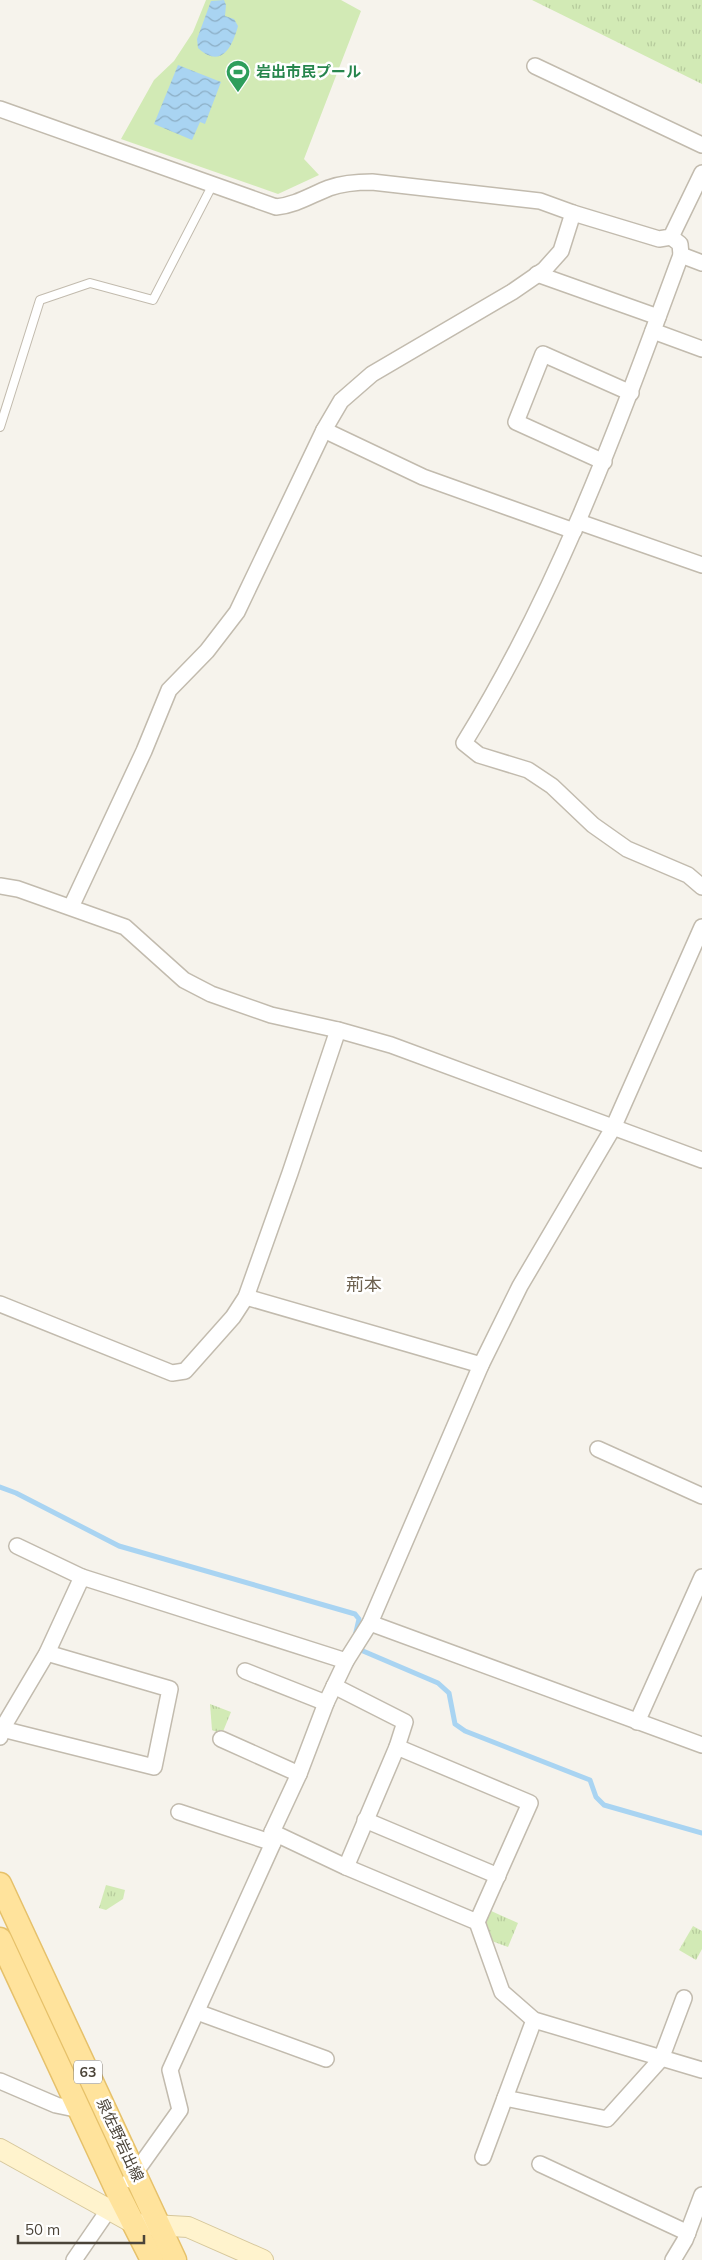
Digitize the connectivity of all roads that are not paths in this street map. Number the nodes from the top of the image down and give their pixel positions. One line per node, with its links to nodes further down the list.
1 (535, 66): 3 (street)
2 (0, 109): 5 (street)
3 (702, 145)
4 (702, 173): 7 (street)
5 (213, 184): 6 (street); 14 (lane)
6 (574, 213): 7 (street); 10 (street)
7 (671, 237): 8 (street)
8 (681, 255): 9 (street); 11 (street)
9 (702, 263)
10 (537, 274): 11 (street); 15 (street)
11 (656, 324): 12 (street); 13 (street)
12 (702, 349)
13 (630, 394): 16 (street); 16 (street)
14 (0, 428)
15 (324, 430): 17 (street); 21 (street)
16 (604, 462): 17 (street)
17 (577, 527): 18 (street); 20 (street)
18 (702, 565)
19 (0, 886): 21 (street)
20 (702, 887)
21 (71, 907): 23 (street)
22 (702, 927): 24 (street)
23 (338, 1030): 24 (street); 26 (street)
24 (613, 1128): 25 (street); 28 (street)
25 (702, 1160)
26 (246, 1297): 27 (street); 28 (street)
27 (0, 1304)
28 (481, 1365): 34 (street)
29 (598, 1448): 30 (street)
30 (702, 1496)
31 (17, 1546): 32 (street)
32 (82, 1577): 35 (street); 36 (street)
33 (702, 1577): 40 (street)
34 (370, 1623): 35 (street); 40 (street)
35 (353, 1650): 38 (street)
36 (47, 1653): 41 (street); 41 (street)
37 (245, 1672): 39 (street)
38 (334, 1686): 39 (street); 44 (street)
39 (326, 1703): 45 (street)
40 (637, 1722): 43 (street)
41 (1, 1733)
42 (221, 1739): 45 (street)
43 (702, 1745)
44 (397, 1747): 47 (street); 50 (street)
45 (299, 1774): 48 (street)
46 (179, 1812): 48 (street)
47 (365, 1820): 49 (street); 50 (street)
48 (272, 1837): 49 (street); 55 (street)
49 (346, 1867): 52 (street)
50 (498, 1876): 52 (street)
51 (0, 1884): 66 (main road, 泉佐野岩出線 / 63)
52 (477, 1922): 56 (street)
53 (0, 1939): 62 (main road, 泉佐野岩出線 / 63)
54 (684, 1998): 58 (street)
55 (197, 2012): 57 (street); 66 (street)
56 (534, 2020): 58 (street); 61 (street)
57 (326, 2059)
58 (661, 2059): 59 (street); 61 (street)
59 (702, 2070)
60 (0, 2081): 62 (street)
61 (505, 2098): 64 (street)
62 (80, 2110): 68 (main road, 泉佐野岩出線 / 63)
63 (0, 2149): 68 (street)
64 (483, 2157)
65 (540, 2164): 71 (street)
66 (135, 2173): 68 (street); 70 (main road, 泉佐野岩出線 / 63)
67 (702, 2196): 71 (street)
68 (114, 2201): 69 (main road, 泉佐野岩出線 / 63); 72 (street)
69 (135, 2224): 70 (street); 73 (main road, 泉佐野岩出線 / 63)
70 (160, 2227): 74 (main road, 泉佐野岩出線 / 63); 75 (street)
71 (688, 2233): 76 (street)
72 (74, 2260)
73 (152, 2260)
74 (175, 2260)
75 (263, 2260)
76 (673, 2260)

